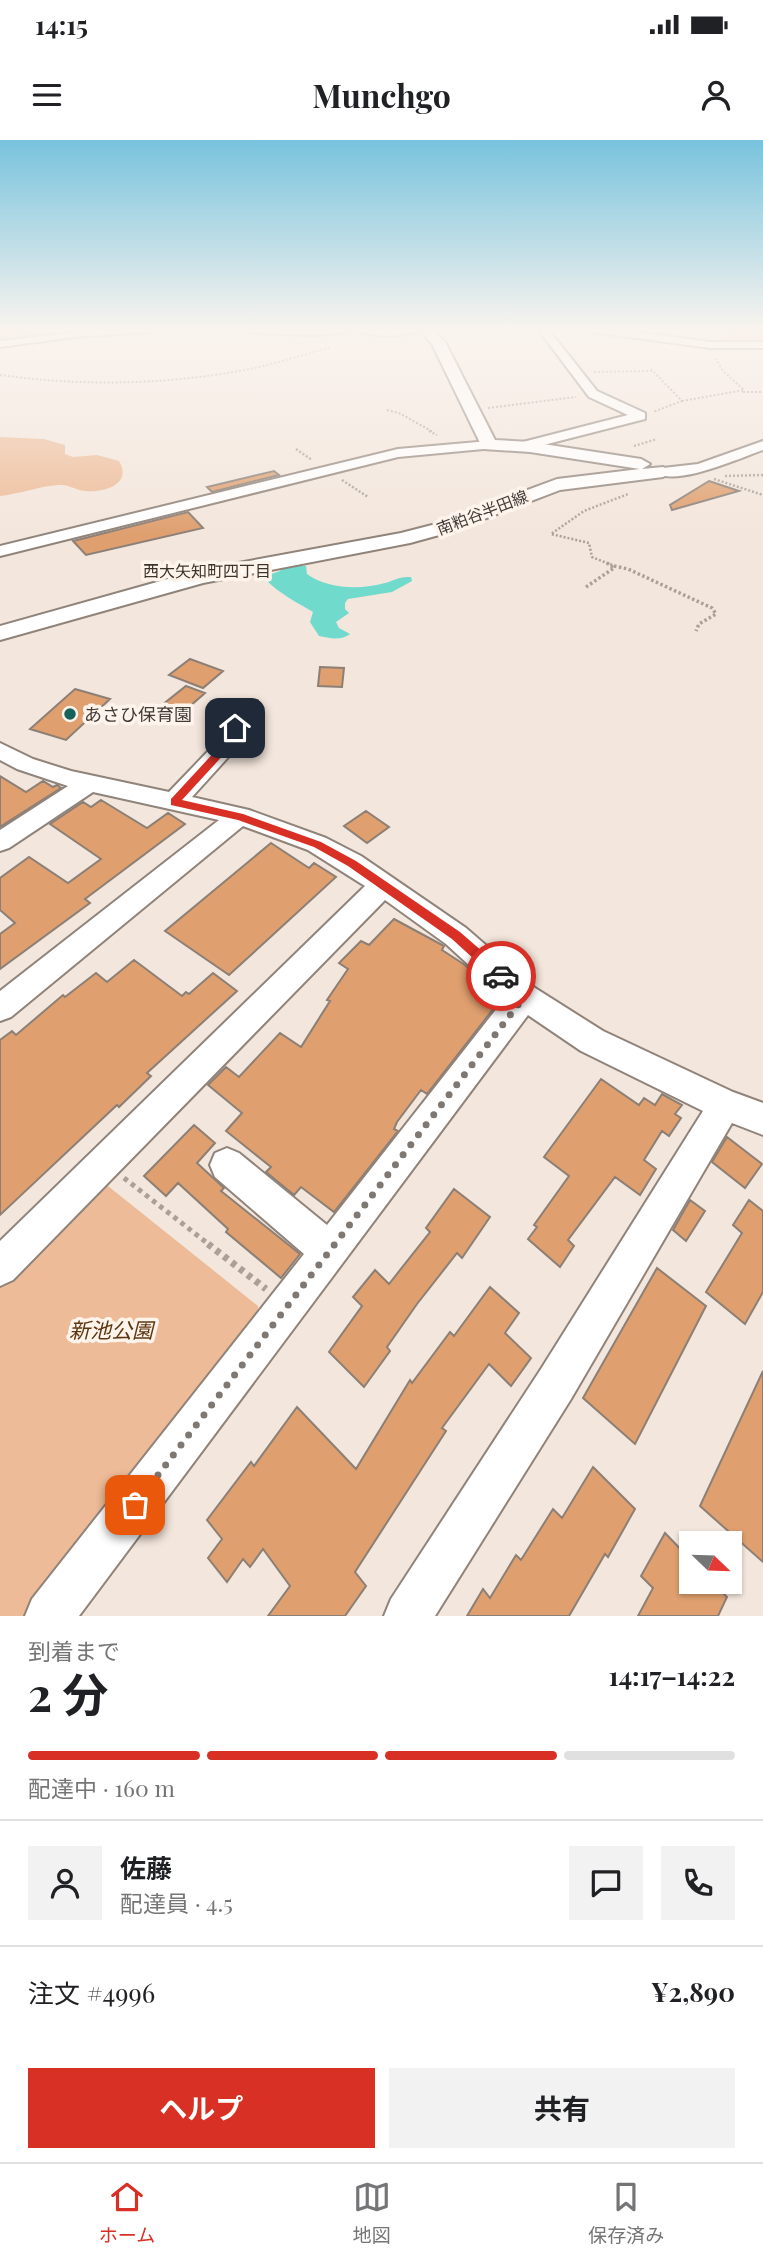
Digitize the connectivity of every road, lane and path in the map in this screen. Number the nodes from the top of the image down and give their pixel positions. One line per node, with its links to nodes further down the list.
1 (467, 398): 7 (main road)
2 (562, 398): 7 (path)
3 (601, 398): 9 (street)
4 (679, 398): 6 (path)
5 (703, 398): 6 (path)
6 (682, 401): 9 (path)
7 (473, 409): 10 (main road)
8 (387, 410): 13 (path)
9 (640, 416): 12 (street)
10 (489, 445): 12 (main road); 13 (street)
11 (763, 445): 15 (street)
12 (524, 446): 14 (main road)
13 (460, 447): 19 (street)
14 (663, 471): 15 (street); 23 (main road, 南粕谷半田線)
15 (702, 472): 16 (path); 18 (path)
16 (763, 475)
17 (638, 491): 20 (path)
18 (763, 495)
19 (0, 551)
20 (614, 566): 21 (path); 22 (path)
21 (586, 587)
22 (696, 631)
23 (0, 633)
24 (249, 706): 27 (street)
25 (0, 750): 26 (street)
26 (89, 783): 27 (street); 29 (street)
27 (174, 802): 28 (street)
28 (240, 816): 30 (street); 32 (street)
29 (0, 842)
30 (383, 886): 31 (street); 35 (street)
31 (524, 997): 33 (street); 37 (street)
32 (0, 1008)
33 (725, 1105): 34 (street); 41 (street)
34 (763, 1119)
35 (106, 1164): 38 (street); 39 (path)
36 (227, 1165): 37 (street)
37 (331, 1252): 39 (street)
38 (0, 1267)
39 (289, 1306): 40 (street)
40 (49, 1616)
41 (408, 1616)

